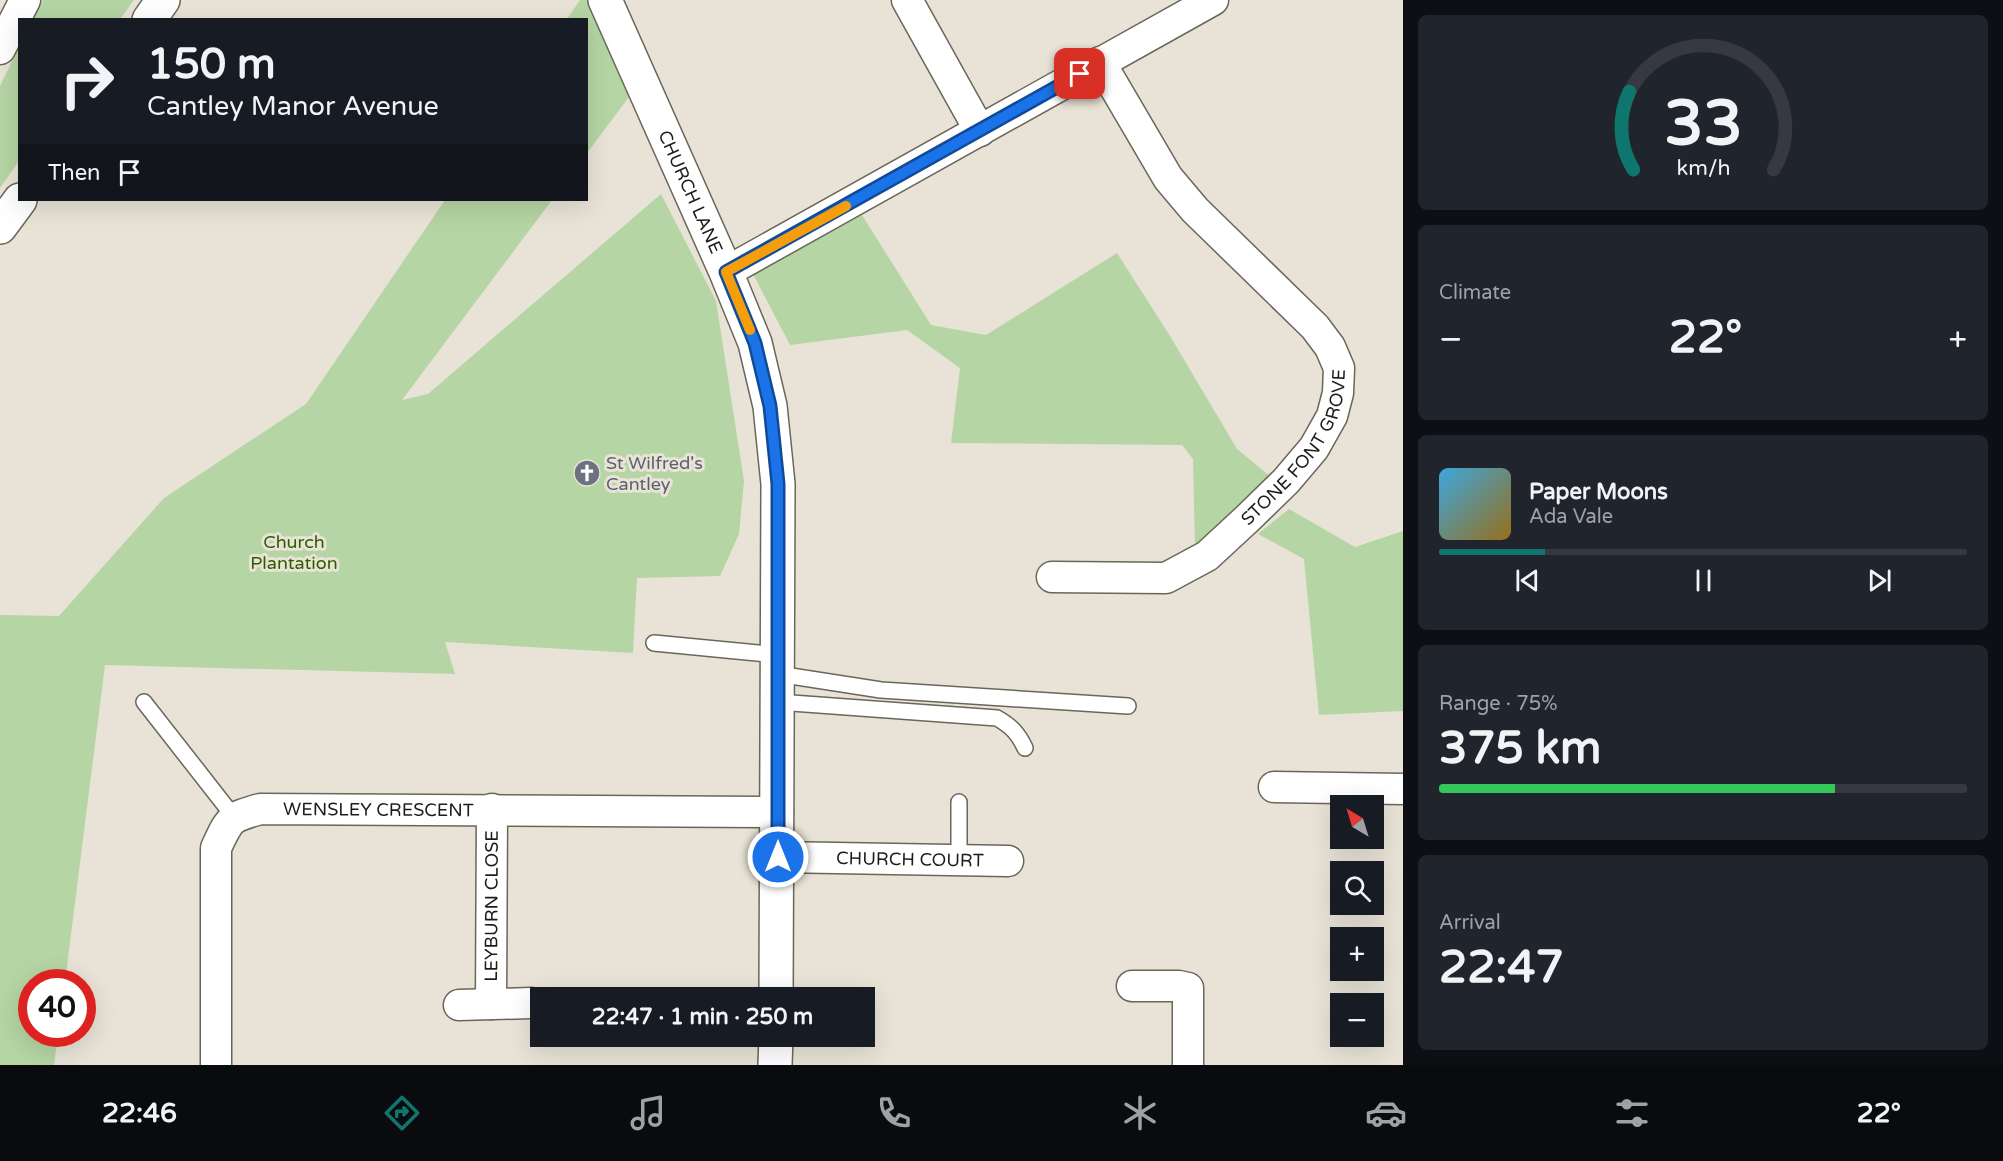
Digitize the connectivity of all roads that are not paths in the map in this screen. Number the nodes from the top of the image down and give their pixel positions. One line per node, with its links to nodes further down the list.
1 (26, 0): 7 (street)
2 (163, 0): 6 (street)
3 (605, 0): 12 (street, CHURCH LANE)
4 (907, 0): 9 (street)
5 (1194, 5): 8 (street)
6 (150, 18)
7 (0, 49)
8 (1100, 63): 9 (street); 13 (street, STONE FONT GROVE)
9 (980, 131): 12 (street)
10 (19, 201): 11 (street)
11 (0, 227)
12 (726, 272): 15 (street, CHURCH LANE)
13 (1052, 577)
14 (654, 643): 15 (lane)
15 (778, 677): 17 (lane); 18 (lane); 23 (street, CHURCH LANE)
16 (144, 702): 24 (lane)
17 (1128, 706)
18 (1025, 748)
19 (1274, 787): 20 (street)
20 (1403, 789)
21 (958, 802): 26 (lane)
22 (492, 809): 23 (street, WENSLEY CRESCENT); 24 (street, WENSLEY CRESCENT); 31 (street, LEYBURN CLOSE)
23 (778, 812): 25 (street, CHURCH LANE)
24 (234, 817): 34 (street)
25 (778, 857): 26 (street, CHURCH COURT); 29 (street, CHURCH LANE)
26 (959, 861): 27 (street, CHURCH COURT)
27 (1008, 861)
28 (1132, 986): 36 (street)
29 (776, 987)
30 (530, 1003): 31 (street, LEYBURN CLOSE)
31 (491, 1004): 32 (street, LEYBURN CLOSE)
32 (459, 1005)
33 (776, 1047): 35 (street)
34 (216, 1065)
35 (775, 1065)
36 (1188, 1065)

